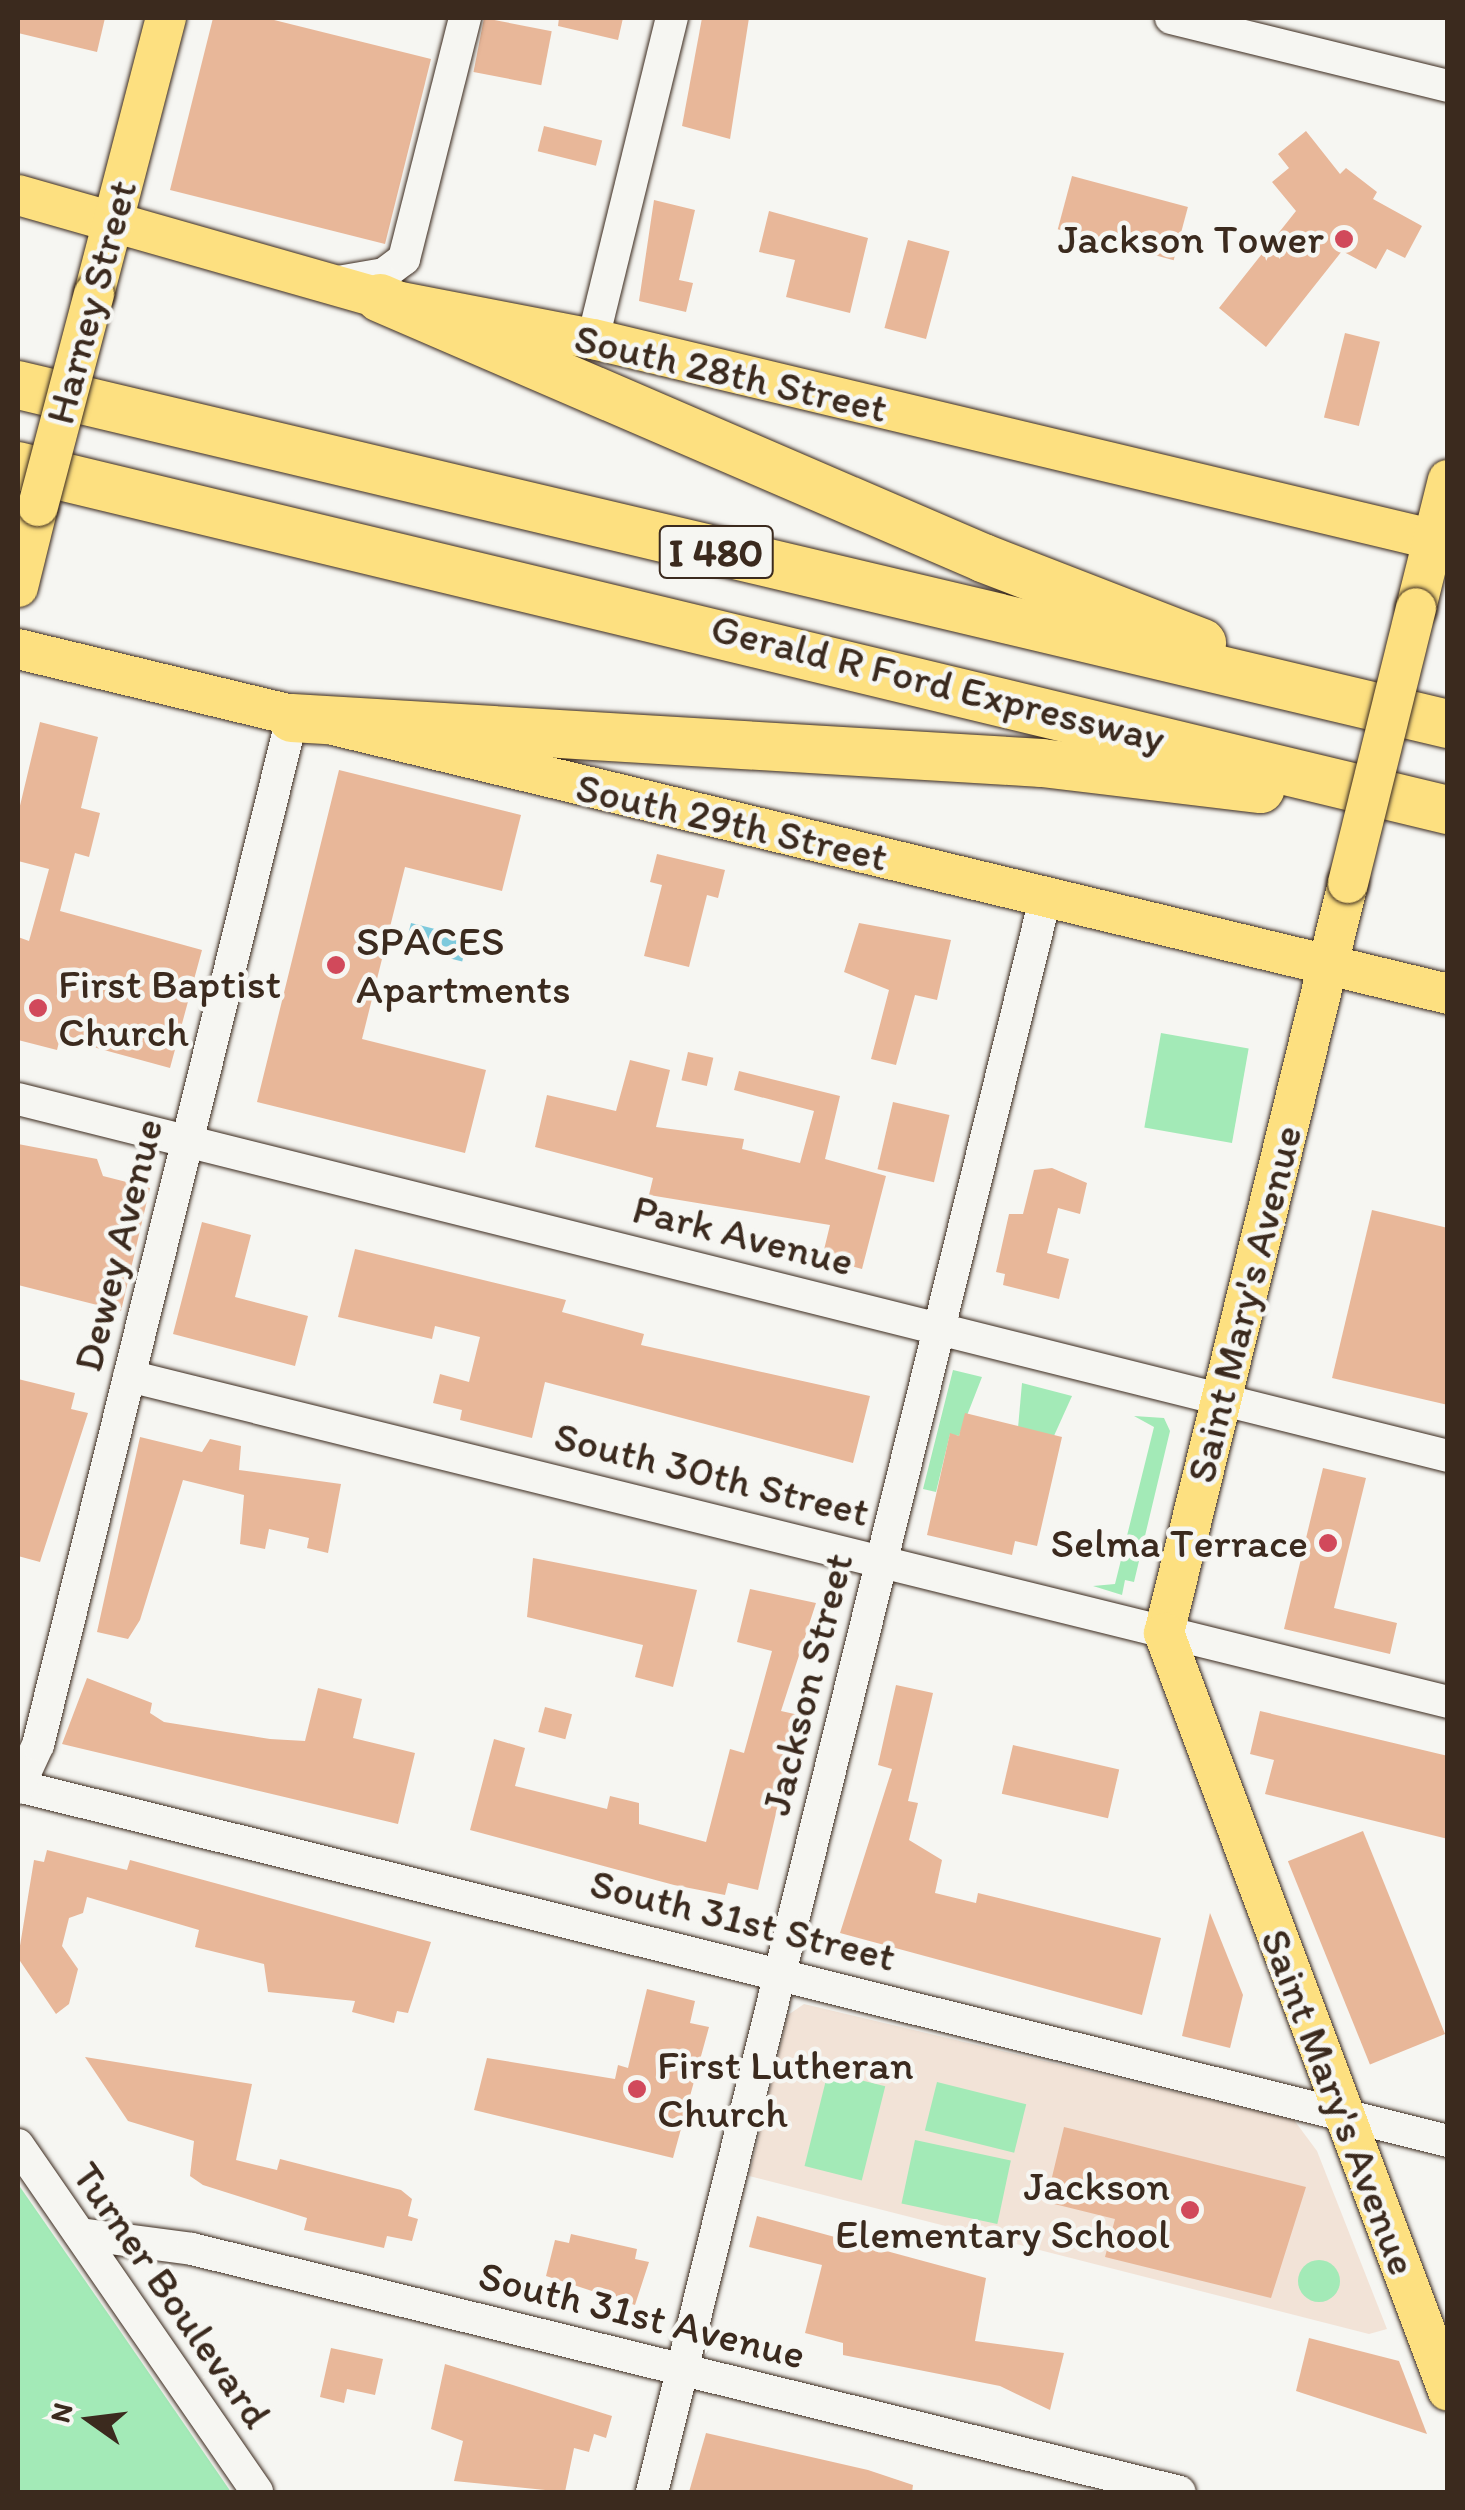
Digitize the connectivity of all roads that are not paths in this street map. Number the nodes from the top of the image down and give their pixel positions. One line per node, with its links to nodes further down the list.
1 (166, 18): 7 (main road, Harney Street)
2 (466, 18): 8 (street)
3 (672, 18): 10 (street)
4 (1171, 18): 5 (street)
5 (1448, 86)
6 (18, 195): 7 (main road, South 28th Street)
7 (112, 220): 8 (main road, South 28th Street); 15 (main road, Harney Street, bridge)
8 (334, 282): 9 (main road, South 28th Street)
9 (380, 298): 10 (main road, South 28th Street); 17 (highway)
10 (593, 339): 14 (main road, South 28th Street)
11 (18, 386): 17 (highway, Gerald R Ford Expressway / I 480)
12 (18, 466): 20 (highway, Gerald R Ford Expressway / I 480)
13 (1448, 480): 14 (main road, Saint Mary's Avenue)
14 (1440, 541): 23 (main road, Saint Mary's Avenue, bridge)
15 (18, 587)
16 (18, 649): 18 (main road, South 29th Street)
17 (1266, 679): 19 (highway, Gerald R Ford Expressway / I 480)
18 (292, 718): 20 (highway); 22 (main road, South 29th Street); 26 (street, Dewey Avenue)
19 (1448, 724)
20 (1334, 783): 21 (highway, Gerald R Ford Expressway / I 480)
21 (1448, 810)
22 (1046, 896): 23 (main road, South 29th Street); 27 (street, Jackson Street)
23 (1328, 963): 24 (main road, South 29th Street); 29 (main road, Saint Mary's Avenue)
24 (1448, 994)
25 (18, 1099): 26 (street, Park Avenue)
26 (187, 1141): 27 (street, Park Avenue); 28 (street, Dewey Avenue)
27 (939, 1327): 29 (street, Park Avenue); 31 (street, Jackson Street)
28 (129, 1376): 31 (street, South 30th Street); 34 (street, Dewey Avenue)
29 (1219, 1399): 30 (street, Park Avenue); 32 (main road, Saint Mary's Avenue)
30 (1448, 1456)
31 (881, 1560): 32 (street, South 30th Street); 35 (street, Jackson Street)
32 (1164, 1633): 33 (street, South 30th Street); 36 (main road, Saint Mary's Avenue)
33 (1448, 1702)
34 (18, 1787): 35 (street, South 31st Street)
35 (780, 1973): 36 (street, South 31st Street); 41 (street, Jackson Street)
36 (1346, 2116): 37 (street, South 31st Street); 40 (main road, Saint Mary's Avenue)
37 (1448, 2141)
38 (18, 2145): 39 (street, Turner Boulevard)
39 (80, 2234): 41 (street, South 31st Avenue); 43 (street, Turner Boulevard)
40 (1431, 2307): 42 (main road, Saint Mary's Avenue)
41 (682, 2369): 44 (street, Jackson Street); 45 (street, South 31st Avenue)
42 (1448, 2391)
43 (257, 2492)
44 (652, 2492)
45 (1180, 2492)

